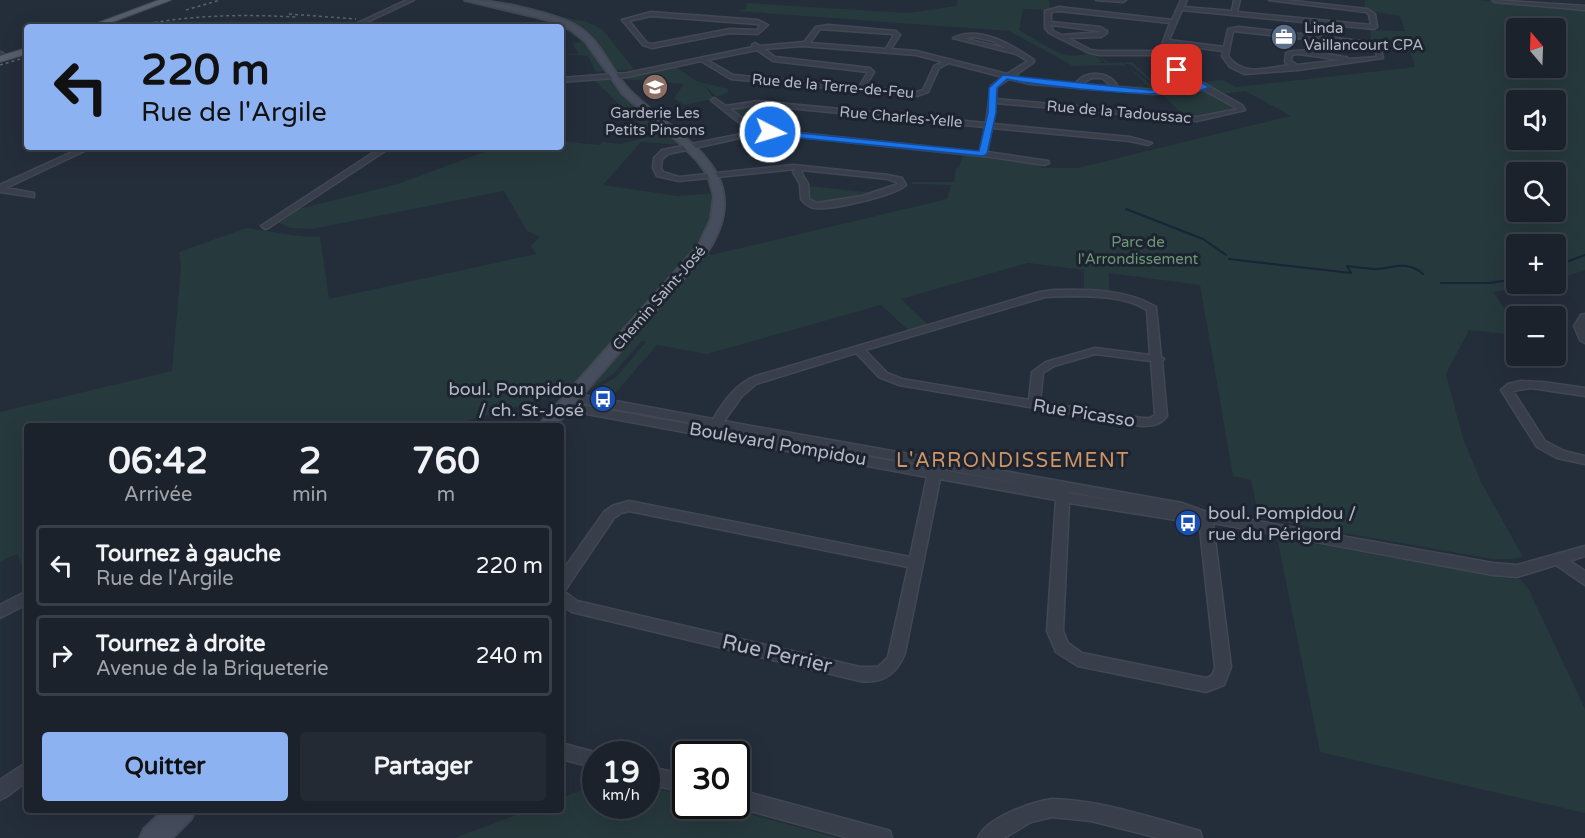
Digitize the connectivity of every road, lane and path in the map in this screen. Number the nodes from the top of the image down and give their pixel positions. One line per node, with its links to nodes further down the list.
1 (411, 0): 16 (street)
2 (468, 0): 17 (street, Chemin Saint-José)
3 (1099, 0): 4 (street)
4 (1123, 0)
5 (1184, 0): 10 (street)
6 (1238, 0): 12 (street)
7 (1272, 0): 12 (street)
8 (1495, 0): 11 (street)
9 (170, 2): 15 (main road)
10 (1180, 8): 12 (street); 13 (street)
11 (1585, 8)
12 (1234, 14)
13 (1174, 22): 14 (street); 21 (street)
14 (1048, 23): 20 (street); 20 (street)
15 (107, 24)
16 (359, 24)
17 (559, 24)
18 (564, 25): 35 (street, Chemin Saint-José)
19 (758, 32): 19 (street); 24 (street)
20 (1060, 37): 29 (street)
21 (1167, 42): 25 (street); 29 (street)
22 (806, 44): 24 (street); 26 (street); 26 (street)
23 (24, 47): 30 (main road)
24 (758, 47): 31 (street); 40 (street)
25 (1225, 49): 33 (street); 34 (street)
26 (888, 50): 32 (street)
27 (24, 51): 30 (main road)
28 (1017, 52): 28 (street); 36 (street)
29 (1164, 53): 39 (street)
30 (0, 55)
31 (703, 60): 35 (street); 40 (street, Rue de la Terre-de-Feu)
32 (949, 61): 36 (street); 40 (street, Rue de la Terre-de-Feu)
33 (1353, 62): 34 (street); 34 (street)
34 (1298, 68)
35 (613, 76): 37 (street); 48 (street, Chemin Saint-José)
36 (1006, 77): 38 (street); 43 (street)
37 (564, 80)
38 (1077, 86): 41 (street); 41 (street)
39 (1206, 87): 41 (street); 43 (street, Rue de la Tadoussac)
40 (861, 89)
41 (1116, 89)
42 (714, 100): 44 (street)
43 (993, 101): 45 (street)
44 (725, 108): 45 (street, Rue Charles-Yelle); 46 (street)
45 (989, 125): 47 (street, Rue Charles-Yelle); 51 (street)
46 (757, 133): 48 (street); 51 (street)
47 (1148, 143)
48 (690, 147): 54 (street, Chemin Saint-José); 54 (street)
49 (83, 150): 55 (street)
50 (382, 150): 57 (street)
51 (983, 154): 52 (street)
52 (1045, 163)
53 (800, 167): 53 (street); 54 (street)
54 (714, 175): 63 (street, Chemin Saint-José)
55 (0, 189): 56 (street)
56 (31, 195)
57 (265, 226)
58 (1585, 316): 59 (street)
59 (1585, 340)
60 (858, 349): 61 (street, Rue Picasso); 64 (street, Rue Picasso); 66 (street, Rue Picasso)
61 (1158, 359): 64 (street); 64 (street, Rue Picasso)
62 (1585, 392): 67 (street)
63 (568, 401): 65 (street, Chemin Saint-José); 66 (street, Boulevard Pompidou)
64 (1034, 405)
65 (549, 423)
66 (714, 428): 68 (street, Boulevard Pompidou)
67 (1585, 460)
68 (936, 468): 69 (street, Boulevard Pompidou); 73 (street, Rue Perrier)
69 (1063, 491): 70 (street, Boulevard Pompidou); 70 (street)
70 (1205, 516): 72 (street, Boulevard Pompidou)
71 (1585, 551): 72 (street, Boulevard Pompidou)
72 (1559, 560): 74 (street)
73 (915, 563): 75 (street); 77 (street, Rue Perrier)
74 (1585, 579)
75 (564, 581)
76 (24, 599): 78 (street)
77 (564, 599)
78 (0, 612)
79 (564, 752): 80 (street)
80 (582, 756)
81 (24, 772): 82 (street)
82 (0, 791)
83 (750, 802): 86 (street)
84 (179, 813): 85 (street)
85 (153, 838)
86 (883, 838)
87 (987, 838): 88 (street)
88 (1189, 838)

